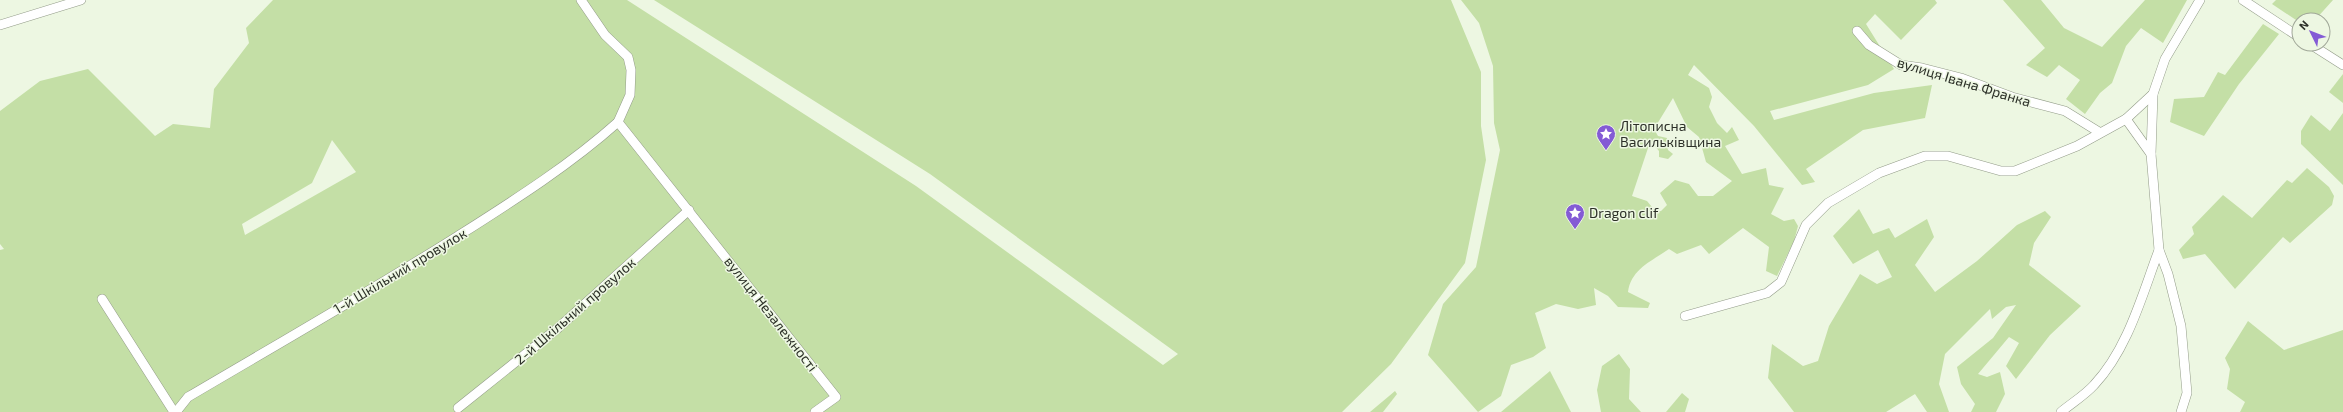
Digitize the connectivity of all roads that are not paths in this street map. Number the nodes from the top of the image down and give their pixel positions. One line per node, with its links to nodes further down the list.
1 (81, 0): 5 (street)
2 (581, 0): 12 (street)
3 (2200, 0): 10 (street)
4 (2243, 0): 7 (street)
5 (0, 25)
6 (1857, 31): 13 (street, вулиця Івана Франка)
7 (2291, 32)
8 (2323, 52): 9 (street)
9 (2343, 65)
10 (2153, 94): 11 (street); 14 (street)
11 (2126, 119): 13 (street); 14 (street)
12 (618, 122): 15 (street); 20 (street, 1-й Шкільний провулок)
13 (2099, 132): 18 (street)
14 (2152, 154): 16 (street)
15 (689, 210): 19 (street, 2-й Шкільний провулок); 21 (street, вулиця Незалежності)
16 (2159, 250): 22 (street); 23 (street)
17 (102, 299): 20 (street)
18 (1685, 316)
19 (458, 408)
20 (175, 412)
21 (815, 412)
22 (2061, 412)
23 (2181, 412)

